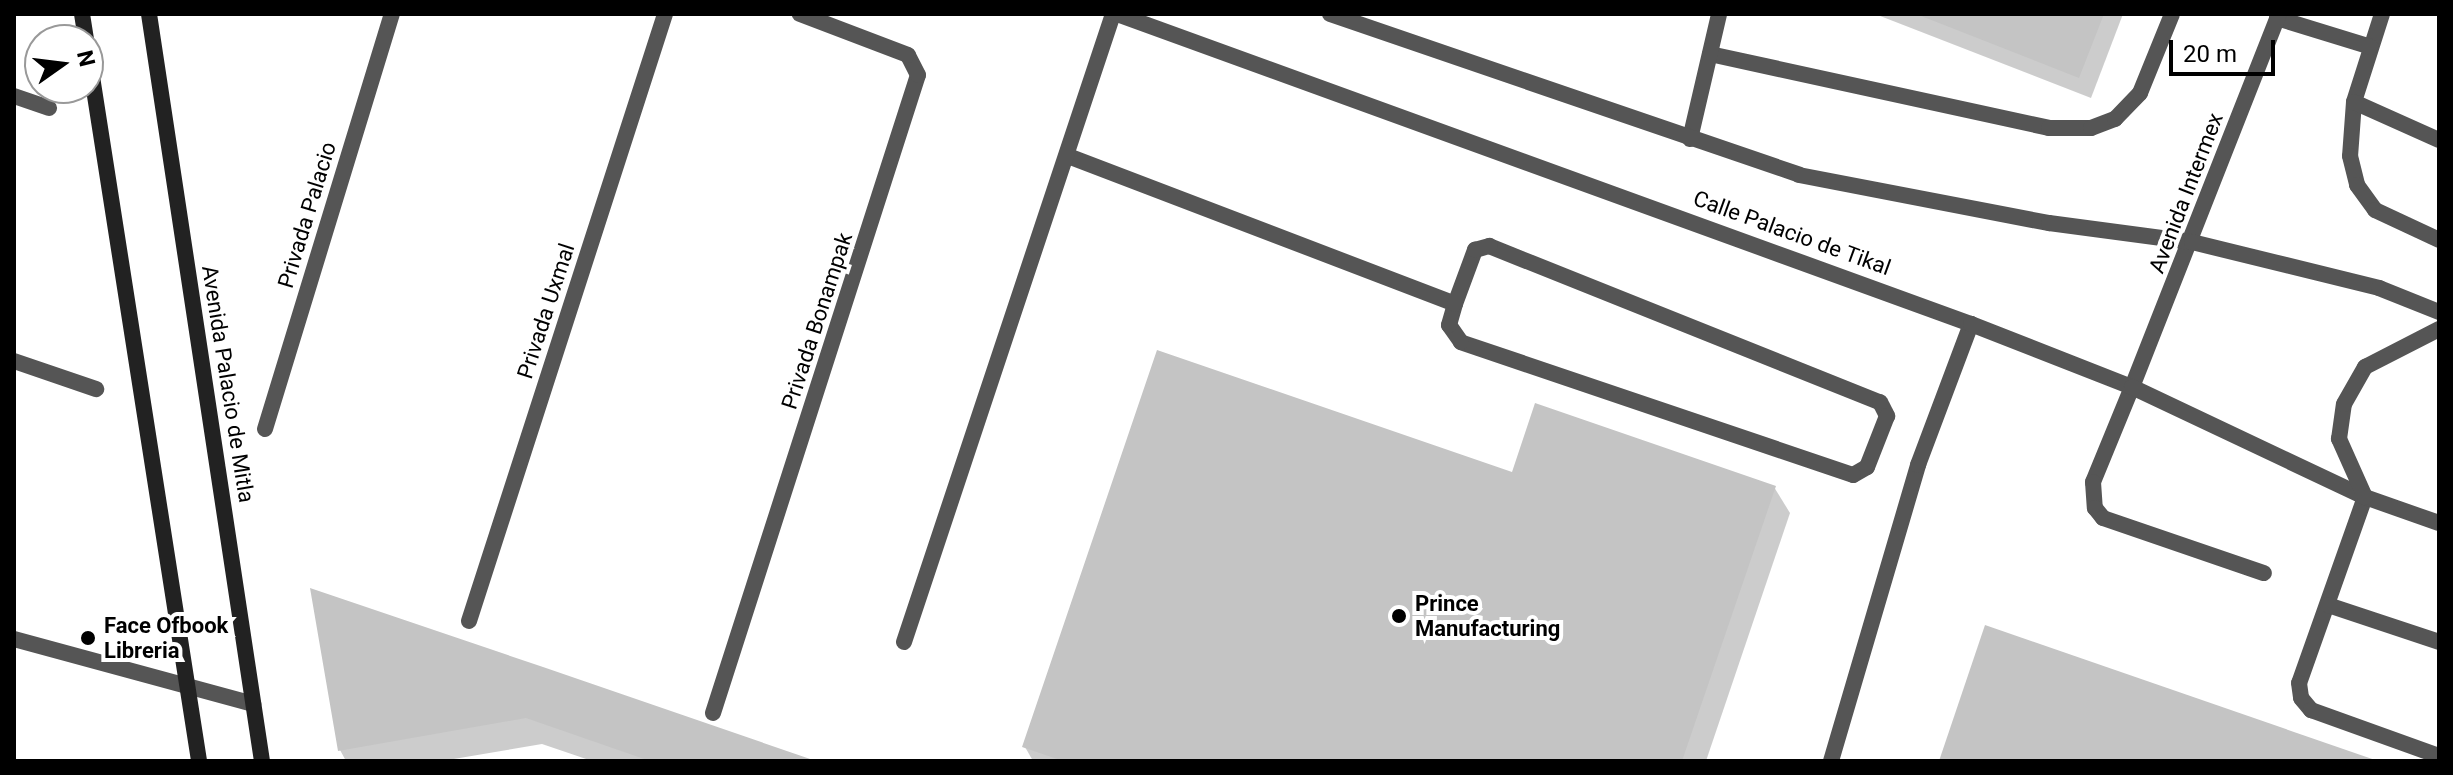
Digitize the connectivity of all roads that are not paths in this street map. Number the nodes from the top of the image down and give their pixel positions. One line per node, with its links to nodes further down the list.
1 (149, 14): 39 (main road, Avenida Palacio de Mitla)
2 (392, 14): 29 (street, Privada Palacio)
3 (665, 14): 34 (street, Privada Uxmal)
4 (800, 14): 40 (street, Privada Bonampak)
5 (1115, 14): 19 (street); 24 (street, Calle Palacio de Tikal)
6 (1330, 14): 17 (street)
7 (1719, 14): 12 (street)
8 (2172, 14): 12 (street)
9 (2382, 14): 11 (street)
10 (2278, 16): 11 (street); 21 (street, Avenida Intermex)
11 (2371, 47): 14 (street)
12 (1710, 54): 17 (street)
13 (14, 96): 16 (street)
14 (2354, 102): 18 (street); 20 (street)
15 (96, 104): 38 (main road)
16 (49, 108)
17 (1690, 139): 21 (street)
18 (2439, 140)
19 (1068, 156): 22 (street); 36 (street)
20 (2439, 240)
21 (2192, 242): 23 (street); 27 (street, Avenida Intermex)
22 (1455, 304): 22 (street)
23 (2439, 312)
24 (1971, 324): 27 (street, Calle Palacio de Tikal); 44 (street)
25 (2439, 329): 30 (street)
26 (14, 361): 28 (street)
27 (2132, 387): 30 (street, Calle Palacio de Tikal); 32 (street, Avenida Intermex)
28 (96, 389)
29 (265, 429)
30 (2365, 497): 31 (street, Calle Palacio de Tikal); 33 (street)
31 (2439, 523)
32 (2264, 573)
33 (2328, 605): 37 (street); 41 (street)
34 (469, 621)
35 (14, 639): 38 (street)
36 (904, 642)
37 (2439, 642)
38 (188, 686): 39 (street); 42 (main road)
39 (253, 704): 43 (main road, Avenida Palacio de Mitla)
40 (713, 713)
41 (2439, 756)
42 (199, 761)
43 (262, 761)
44 (1831, 761)

